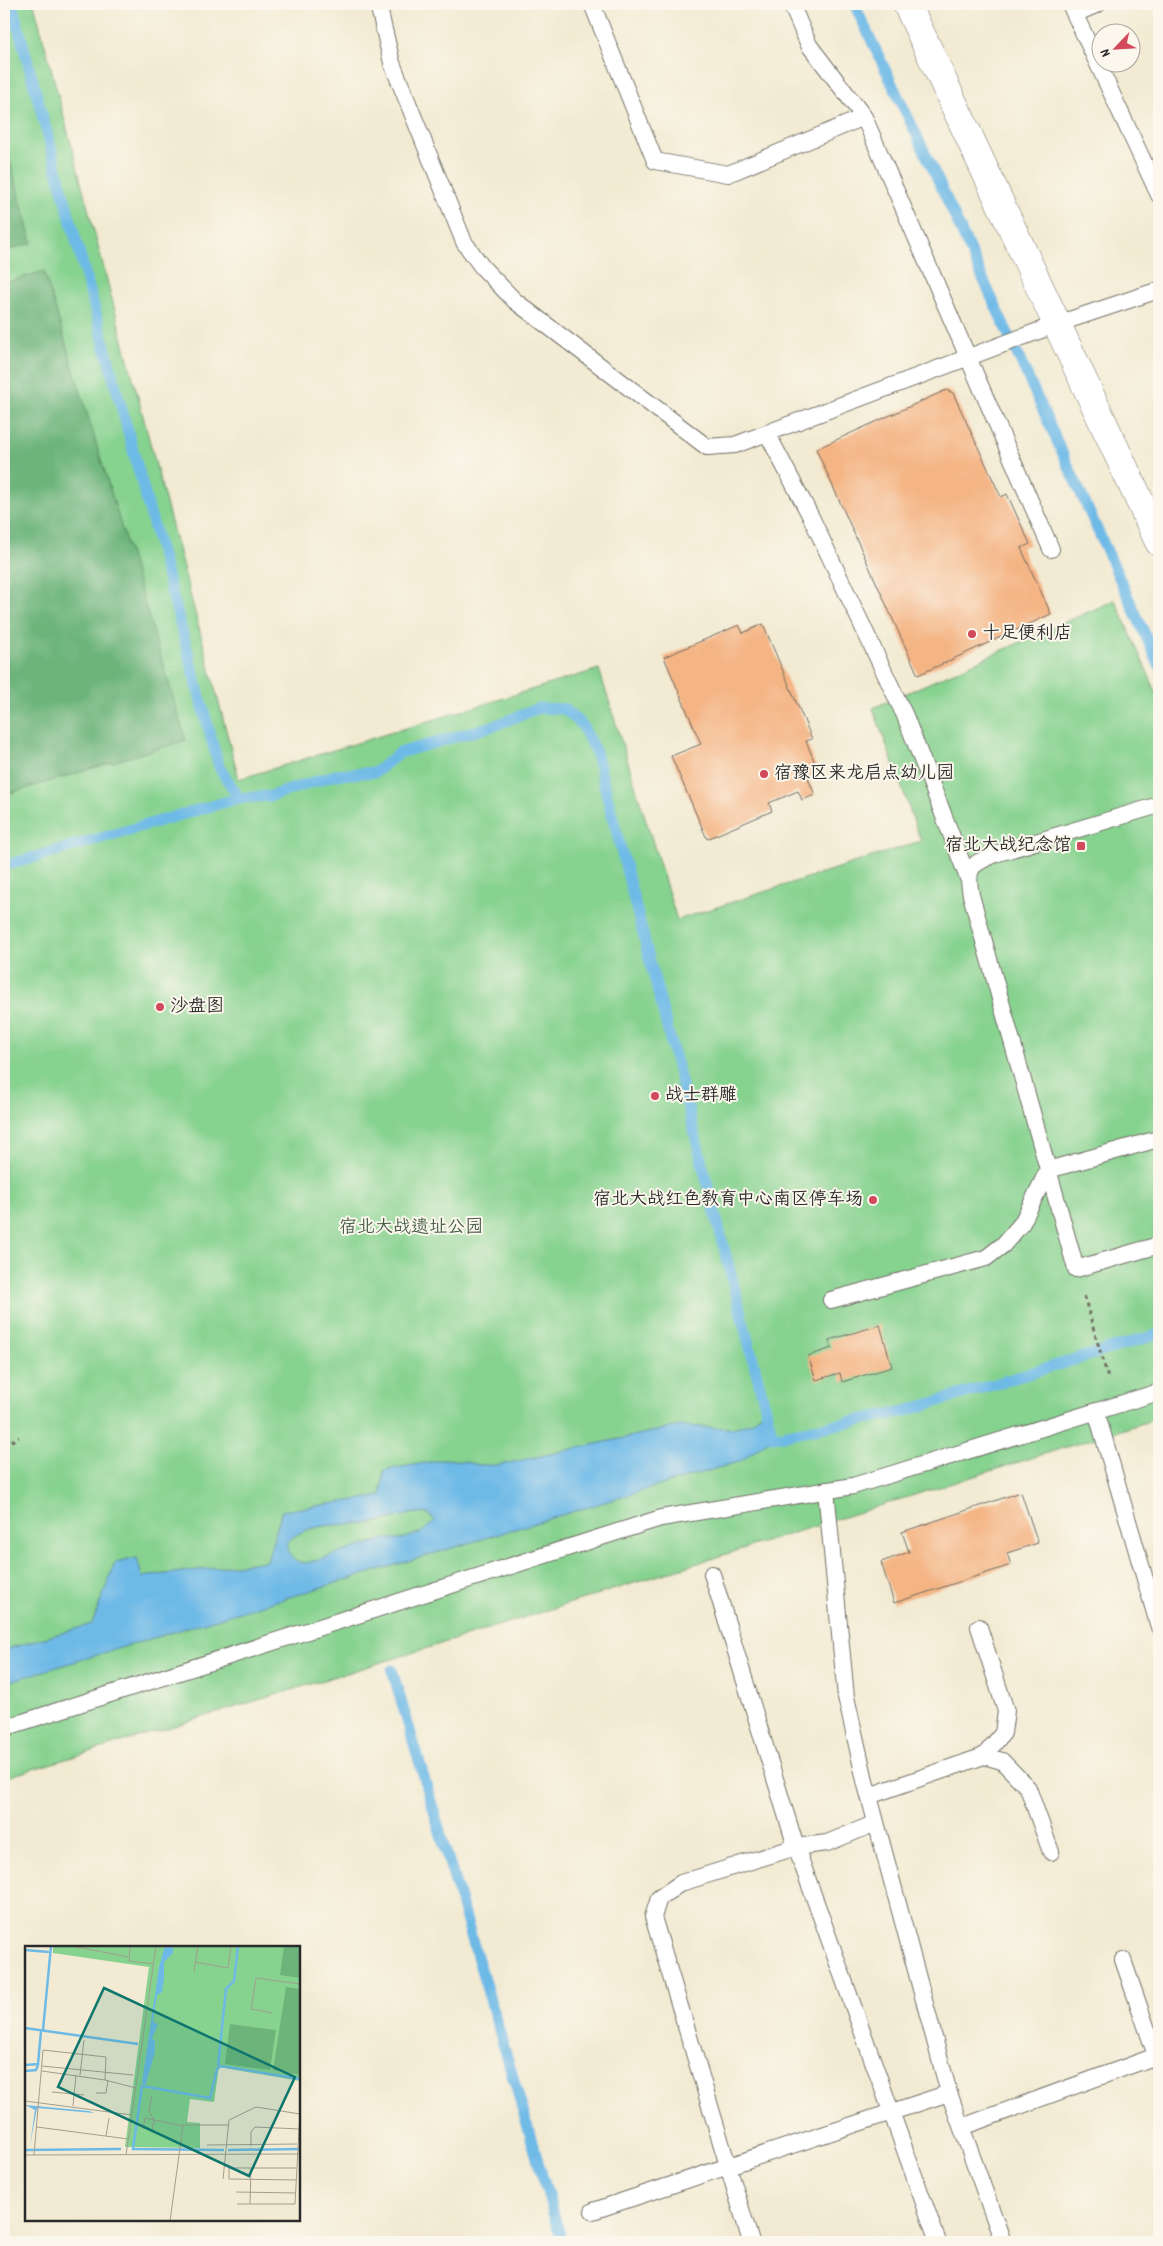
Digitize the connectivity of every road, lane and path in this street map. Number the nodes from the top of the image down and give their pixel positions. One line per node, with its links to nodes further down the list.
1 (378, 4): 12 (lane)
2 (592, 4): 7 (lane)
3 (791, 4): 7 (lane)
4 (907, 4): 10 (street)
5 (1098, 4): 6 (lane)
6 (1073, 9): 8 (lane)
7 (864, 117): 11 (lane)
8 (1159, 195)
9 (1159, 290): 10 (lane)
10 (1057, 324): 11 (lane); 13 (street)
11 (968, 358): 12 (lane); 14 (lane)
12 (767, 433): 16 (lane)
13 (1159, 542)
14 (1051, 549)
15 (1159, 805): 16 (lane)
16 (968, 878): 18 (lane)
17 (1158, 1139): 18 (lane)
18 (1048, 1170): 20 (lane); 21 (lane)
19 (1159, 1245): 20 (lane)
20 (1076, 1269): 22 (path)
21 (831, 1300)
22 (1105, 1370)
23 (1159, 1392): 24 (lane)
24 (1096, 1411): 27 (lane); 30 (lane)
25 (19, 1437): 26 (path)
26 (4, 1445)
27 (826, 1490): 31 (lane); 33 (lane)
28 (712, 1574): 35 (lane)
29 (979, 1627): 32 (lane)
30 (1159, 1627)
31 (4, 1728)
32 (984, 1756): 33 (lane); 36 (lane)
33 (869, 1796): 34 (lane)
34 (876, 1823): 35 (lane); 39 (lane)
35 (796, 1847): 40 (lane); 42 (lane)
36 (1051, 1852)
37 (1123, 1960): 38 (lane)
38 (1158, 2058): 41 (lane)
39 (949, 2093): 40 (lane); 41 (lane)
40 (891, 2112): 42 (lane); 45 (lane)
41 (962, 2128): 46 (lane)
42 (728, 2166): 43 (lane); 44 (lane)
43 (593, 2210)
44 (751, 2242)
45 (938, 2242)
46 (1003, 2242)

